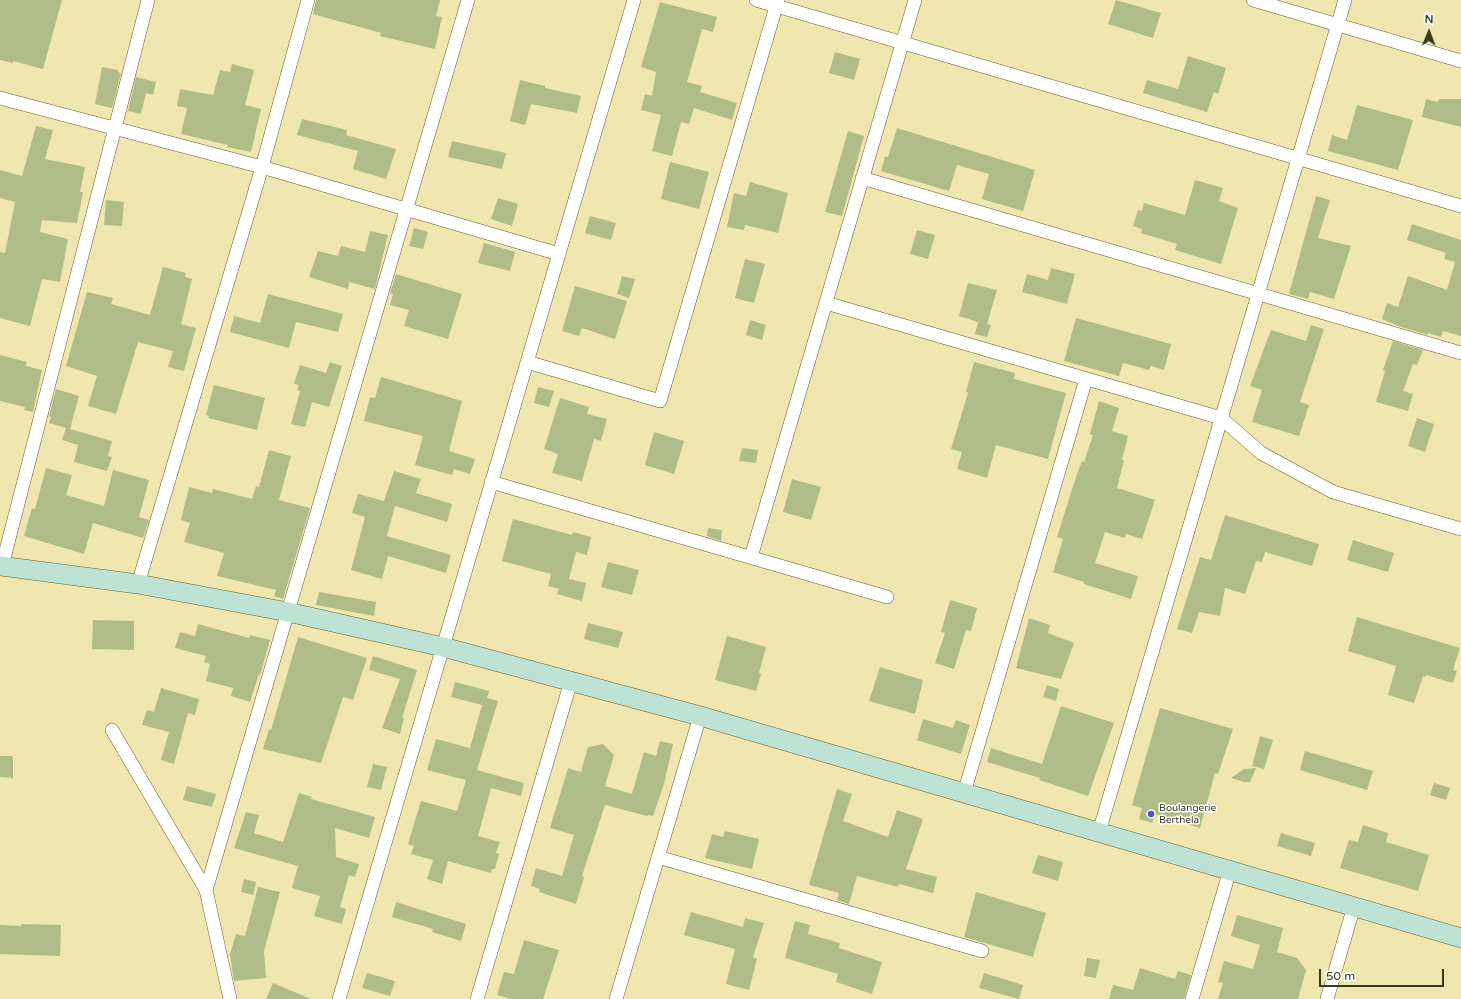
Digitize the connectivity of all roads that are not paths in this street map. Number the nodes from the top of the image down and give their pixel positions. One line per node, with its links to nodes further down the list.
1 (148, 0): 14 (street)
2 (308, 0): 16 (street)
3 (468, 0): 19 (street)
4 (634, 0): 20 (street)
5 (756, 0): 9 (street)
6 (915, 0): 11 (street)
7 (1254, 0): 10 (street)
8 (1344, 0): 10 (street)
9 (777, 3): 11 (street); 24 (street)
10 (1337, 24): 12 (street); 15 (street)
11 (903, 43): 15 (street); 17 (street)
12 (1461, 60)
13 (0, 98): 14 (street)
14 (114, 128): 16 (street); 30 (street)
15 (1298, 158): 18 (street); 21 (street)
16 (262, 167): 19 (street); 31 (street)
17 (862, 178): 21 (street); 22 (street)
18 (1461, 206)
19 (406, 209): 20 (street); 33 (street)
20 (559, 254): 24 (street)
21 (1258, 294): 23 (street); 26 (street)
22 (826, 303): 25 (street); 29 (street)
23 (1461, 353)
24 (527, 362): 27 (street)
25 (1086, 379): 26 (street); 38 (street)
26 (1221, 418): 28 (street); 39 (street)
27 (491, 482): 29 (street); 34 (street)
28 (1461, 529)
29 (751, 557): 32 (street)
30 (1, 566): 31 (main road)
31 (138, 584): 33 (main road)
32 (887, 597)
33 (288, 612): 34 (main road); 42 (street)
34 (443, 647): 35 (main road); 47 (street)
35 (571, 681): 36 (main road); 48 (street)
36 (700, 716): 38 (main road); 40 (street)
37 (112, 730): 42 (street)
38 (964, 793): 39 (main road)
39 (1099, 832): 41 (main road)
40 (658, 857): 45 (street); 49 (street)
41 (1230, 870): 43 (main road); 50 (street)
42 (206, 890): 46 (street)
43 (1354, 906): 44 (main road); 51 (street)
44 (1461, 938)
45 (982, 951)
46 (230, 999)
47 (339, 999)
48 (477, 999)
49 (616, 999)
50 (1192, 999)
51 (1327, 999)

